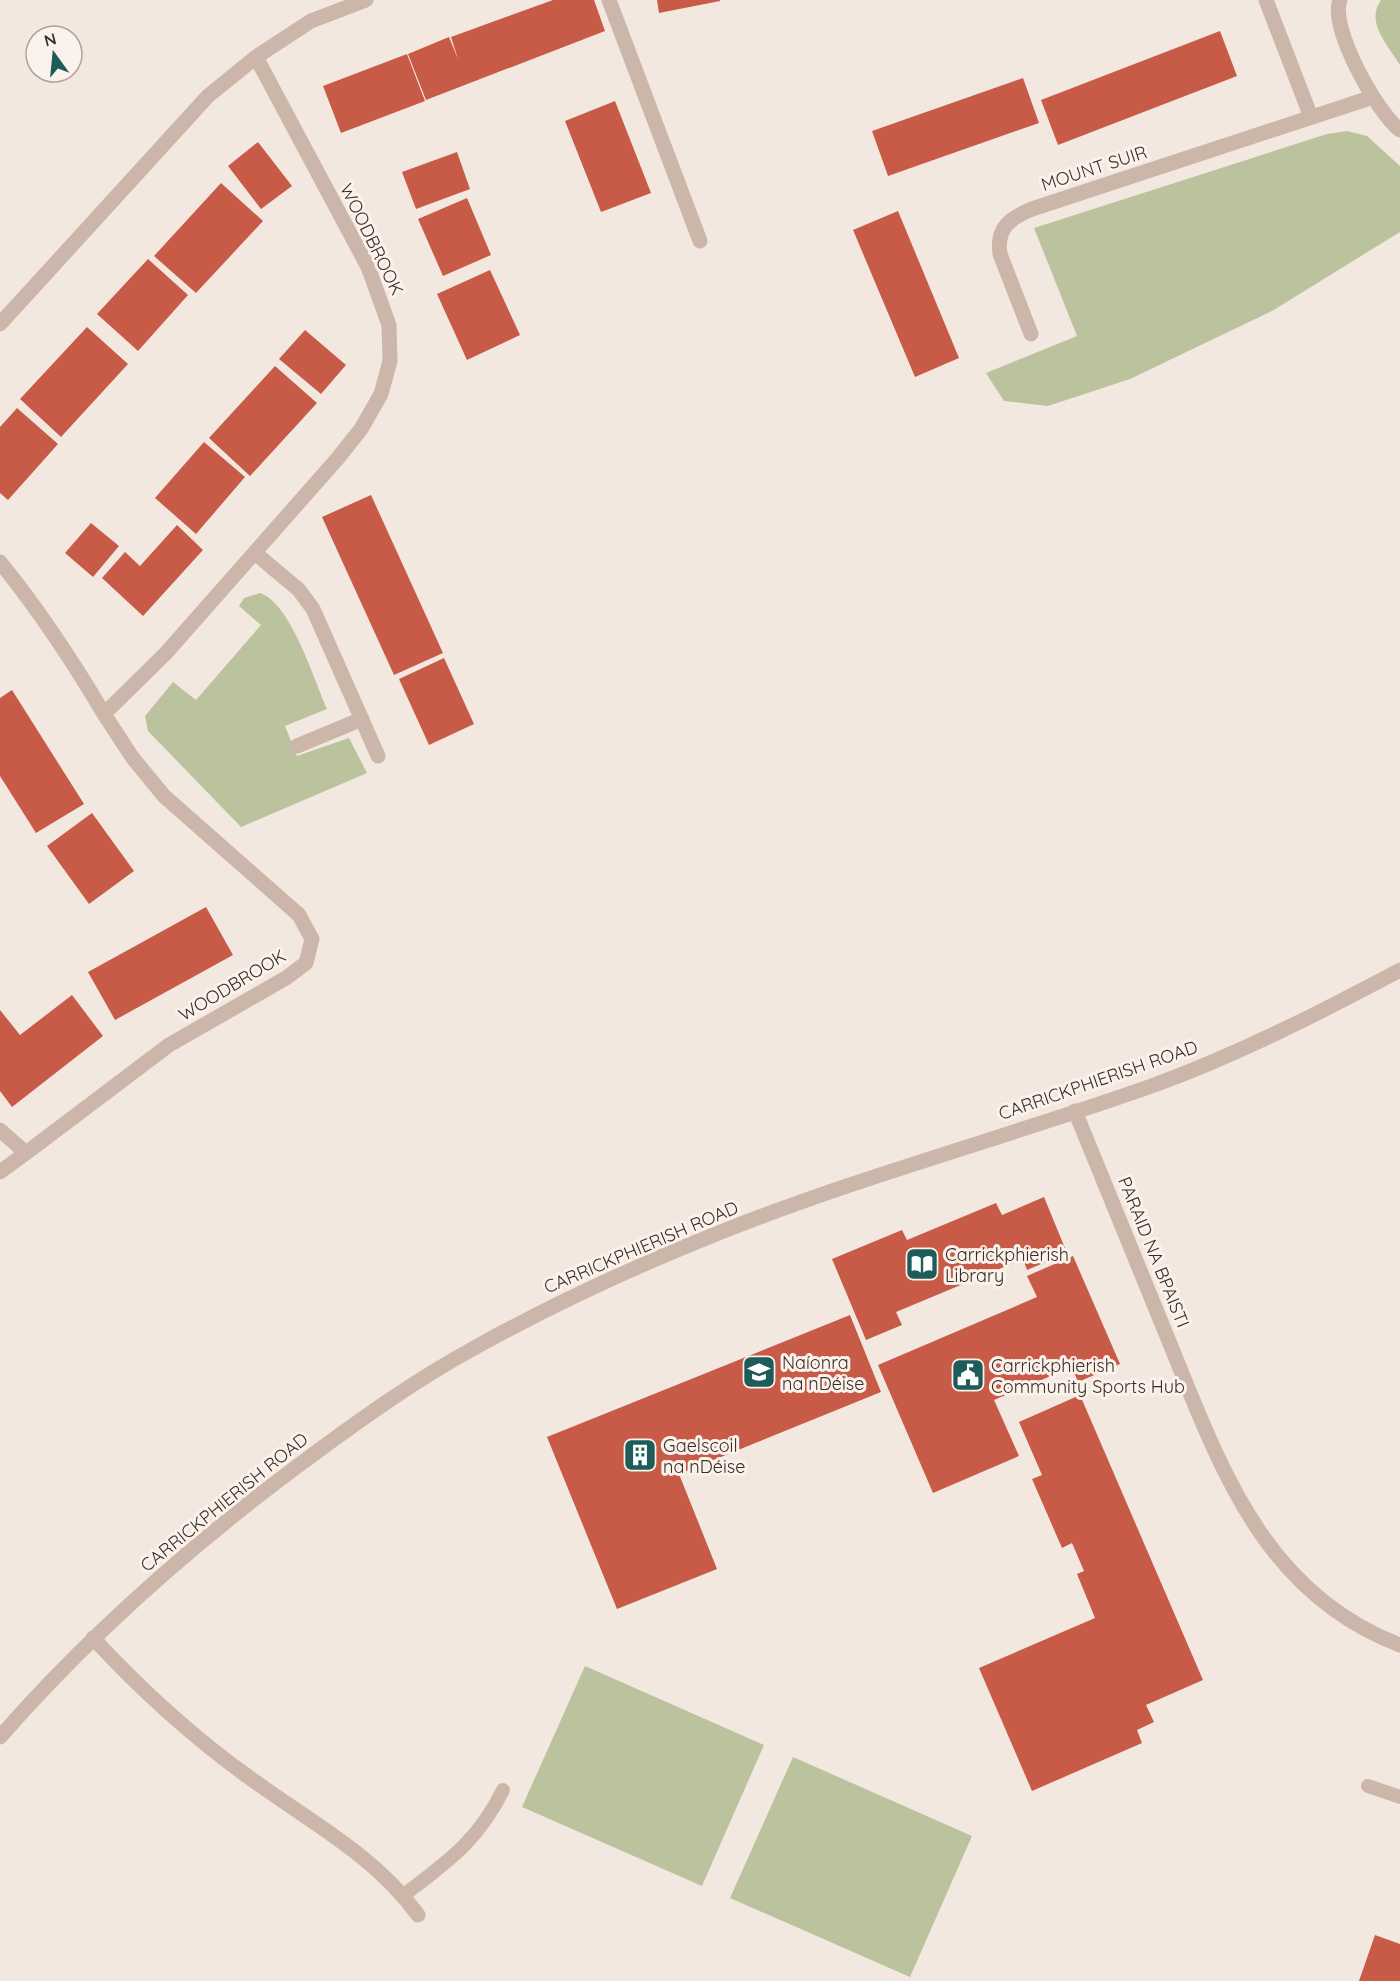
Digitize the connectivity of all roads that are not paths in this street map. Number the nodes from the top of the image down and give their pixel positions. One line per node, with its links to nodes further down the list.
1 (366, 0): 5 (street)
2 (609, 0): 9 (street)
3 (1266, 0): 7 (street)
4 (1340, 0): 6 (street)
5 (256, 57): 10 (street); 12 (street, WOODBROOK)
6 (1372, 97): 7 (street, MOUNT SUIR); 8 (street)
7 (1311, 117): 11 (street, MOUNT SUIR)
8 (1400, 130)
9 (700, 240)
10 (0, 324)
11 (1031, 334)
12 (255, 553): 14 (street, WOODBROOK); 15 (street)
13 (0, 562): 14 (street, WOODBROOK)
14 (104, 714): 21 (street, WOODBROOK)
15 (362, 719): 16 (street); 17 (street)
16 (297, 746)
17 (378, 756)
18 (1400, 970): 19 (street, CARRICKPHIERISH ROAD)
19 (1075, 1111): 23 (street, CARRICKPHIERISH ROAD); 24 (street, PARAID NA BPAISTI)
20 (0, 1130): 21 (street)
21 (26, 1152): 22 (street, WOODBROOK)
22 (0, 1172)
23 (93, 1638): 25 (street, CARRICKPHIERISH ROAD); 29 (street)
24 (1400, 1645)
25 (1, 1734)
26 (1368, 1786): 28 (lane)
27 (503, 1790): 29 (lane)
28 (1400, 1797)
29 (404, 1895): 30 (street)
30 (418, 1915)

